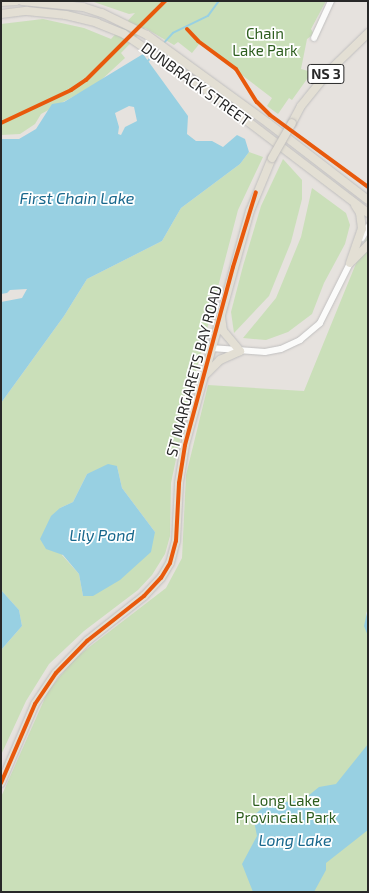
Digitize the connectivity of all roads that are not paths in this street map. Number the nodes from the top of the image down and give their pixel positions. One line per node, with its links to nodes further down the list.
1 (16, 1): 4 (main road)
2 (22, 1): 8 (main road, DUNBRACK STREET)
3 (331, 1): 7 (street)
4 (1, 2)
5 (1, 14): 11 (main road, DUNBRACK STREET)
6 (368, 33): 16 (main road, ST MARGARETS BAY ROAD / NS 3, bridge)
7 (314, 38)
8 (356, 191): 9 (main road); 10 (main road, DUNBRACK STREET)
9 (368, 195)
10 (368, 200)
11 (352, 202): 12 (main road, DUNBRACK STREET); 15 (main road)
12 (368, 213)
13 (368, 227): 15 (street)
14 (368, 245): 15 (main road)
15 (350, 263): 18 (street)
16 (220, 313): 17 (main road, ST MARGARETS BAY ROAD / NS 3); 18 (main road)
17 (211, 348): 18 (street); 19 (main road, ST MARGARETS BAY ROAD / NS 3)
18 (240, 351): 19 (main road)
19 (203, 380): 20 (main road, ST MARGARETS BAY ROAD / NS 3)
20 (1, 783)

